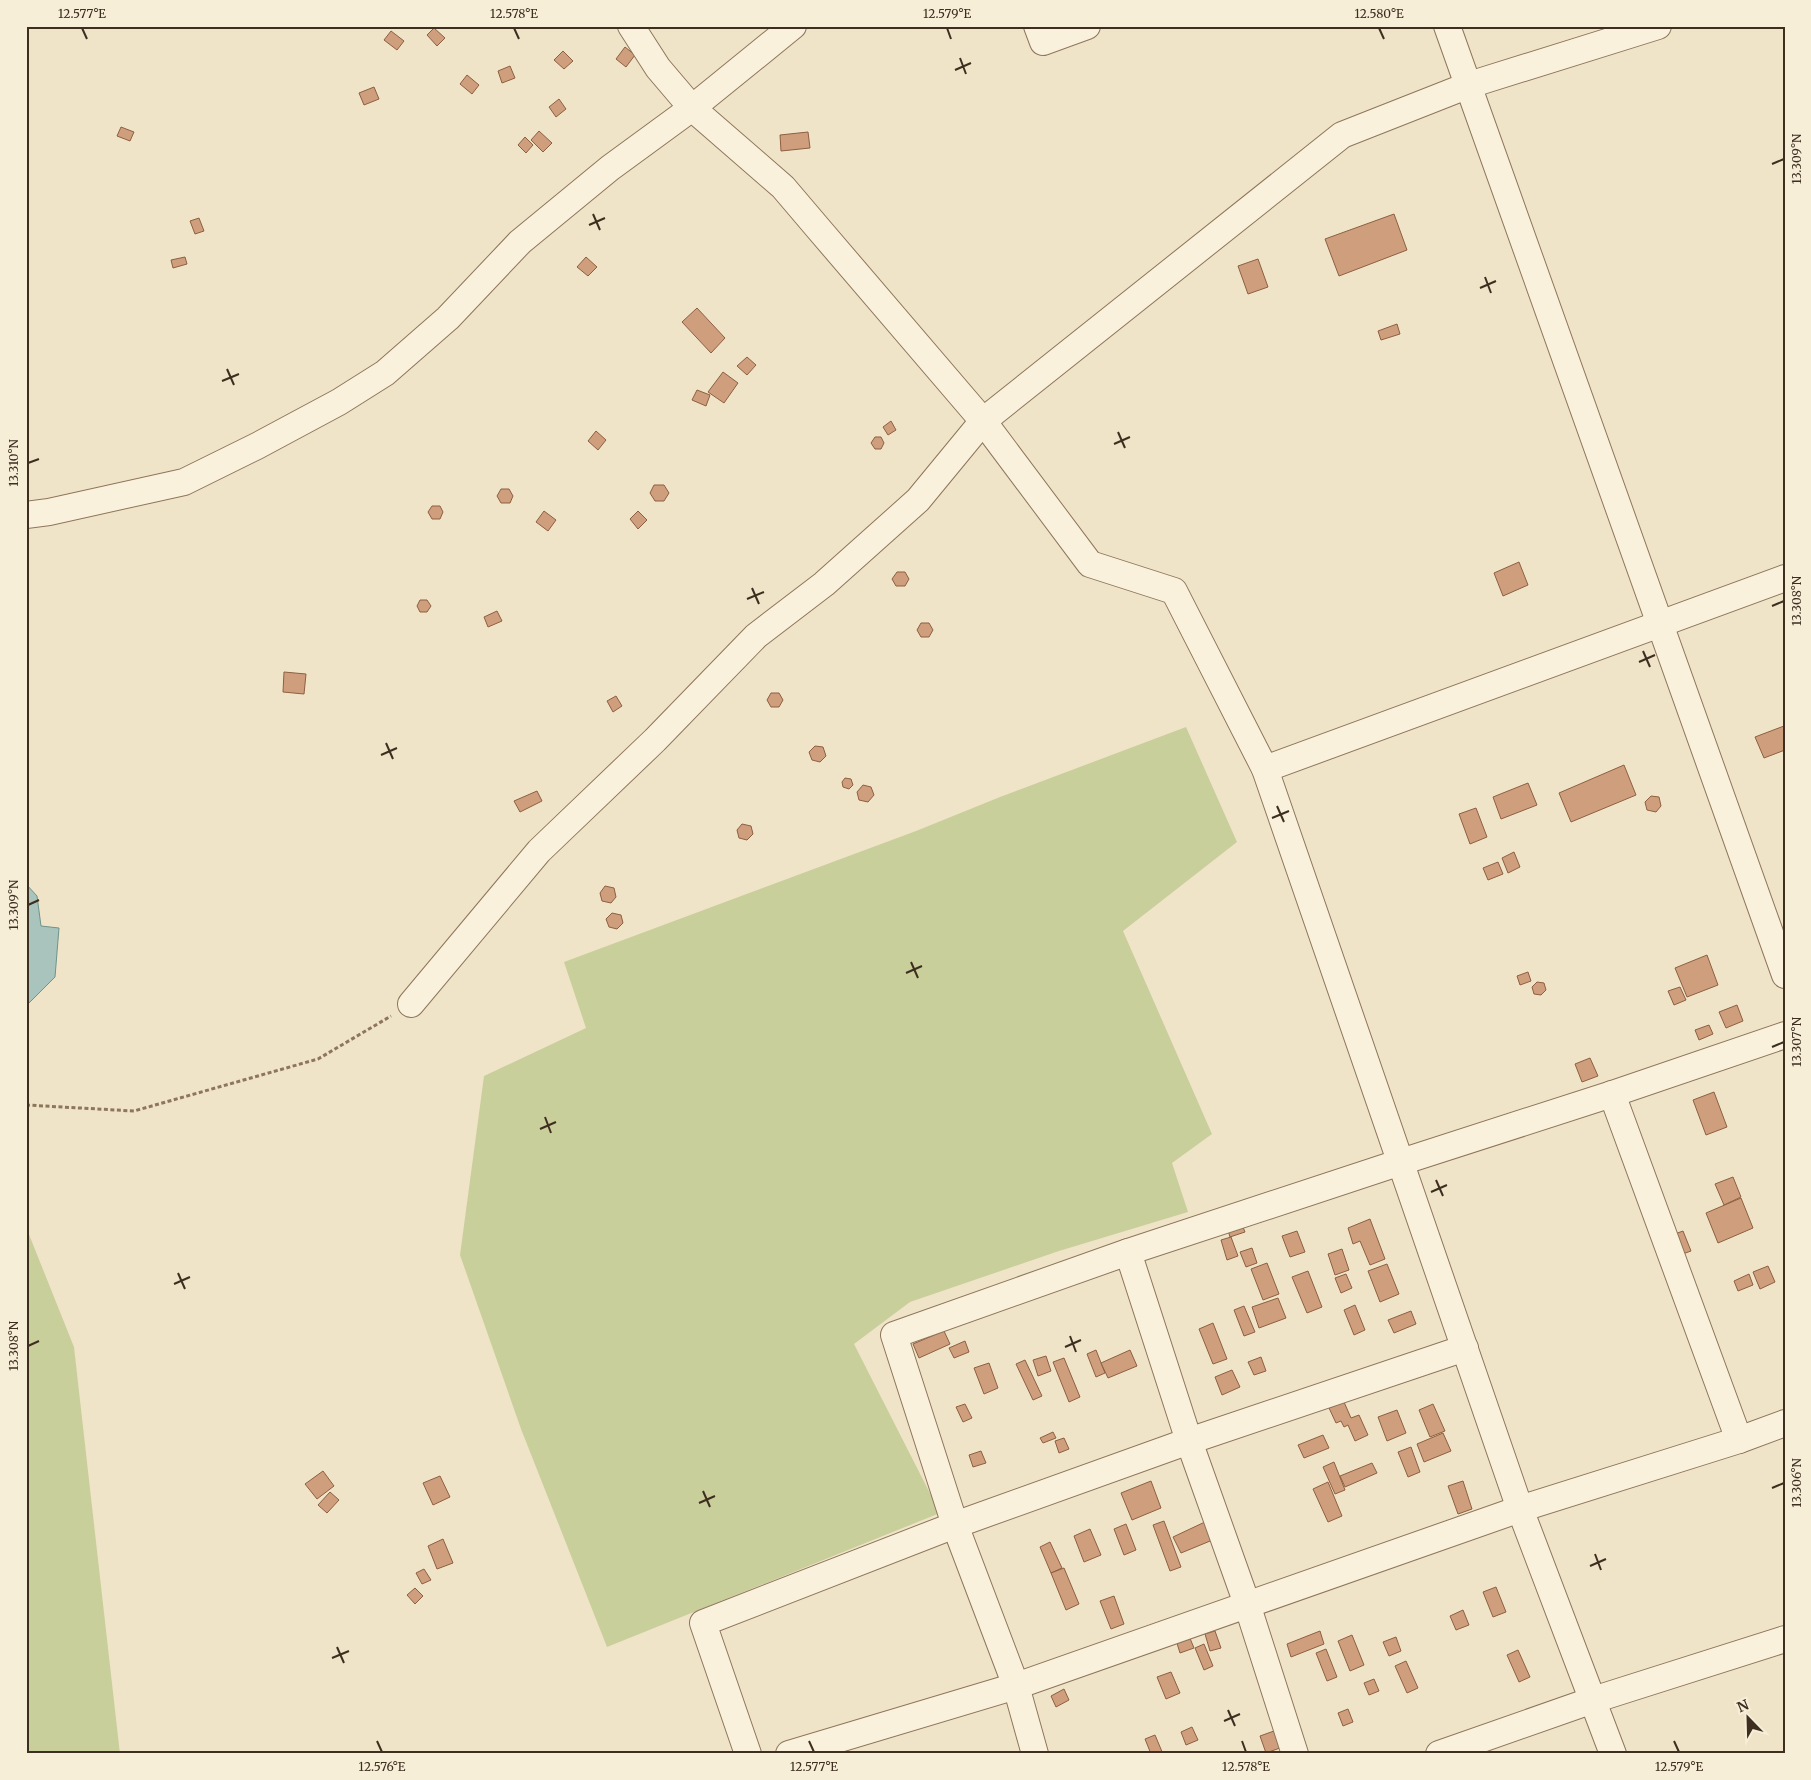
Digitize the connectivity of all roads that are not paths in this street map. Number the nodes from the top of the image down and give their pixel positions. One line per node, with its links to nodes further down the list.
1 (631, 26): 8 (street)
2 (793, 26): 8 (street)
3 (1037, 26): 4 (street)
4 (1087, 26)
5 (1447, 26): 7 (street)
6 (1658, 26): 7 (street)
7 (1469, 85): 9 (street); 12 (street)
8 (692, 108): 9 (street); 10 (street)
9 (983, 421): 13 (street); 15 (street)
10 (26, 515)
11 (1785, 578): 12 (street)
12 (1660, 624): 13 (street); 14 (street)
13 (1265, 769): 18 (street)
14 (1785, 975)
15 (411, 1004)
16 (1785, 1035): 17 (street)
17 (1612, 1094): 18 (street); 23 (street)
18 (1401, 1162): 19 (street); 20 (street)
19 (1128, 1252): 22 (street); 25 (street)
20 (1465, 1348): 22 (street); 24 (street)
21 (1785, 1423): 23 (street)
22 (1189, 1440): 25 (street); 26 (street)
23 (1739, 1440): 24 (street)
24 (1520, 1509): 26 (street); 29 (street)
25 (955, 1525): 28 (street); 30 (street)
26 (1247, 1604): 28 (street); 33 (street)
27 (1785, 1639): 29 (street)
28 (1016, 1686): 31 (street); 32 (street)
29 (1593, 1700): 34 (street); 35 (street)
30 (748, 1754)
31 (789, 1754)
32 (1035, 1754)
33 (1295, 1754)
34 (1438, 1754)
35 (1613, 1754)

